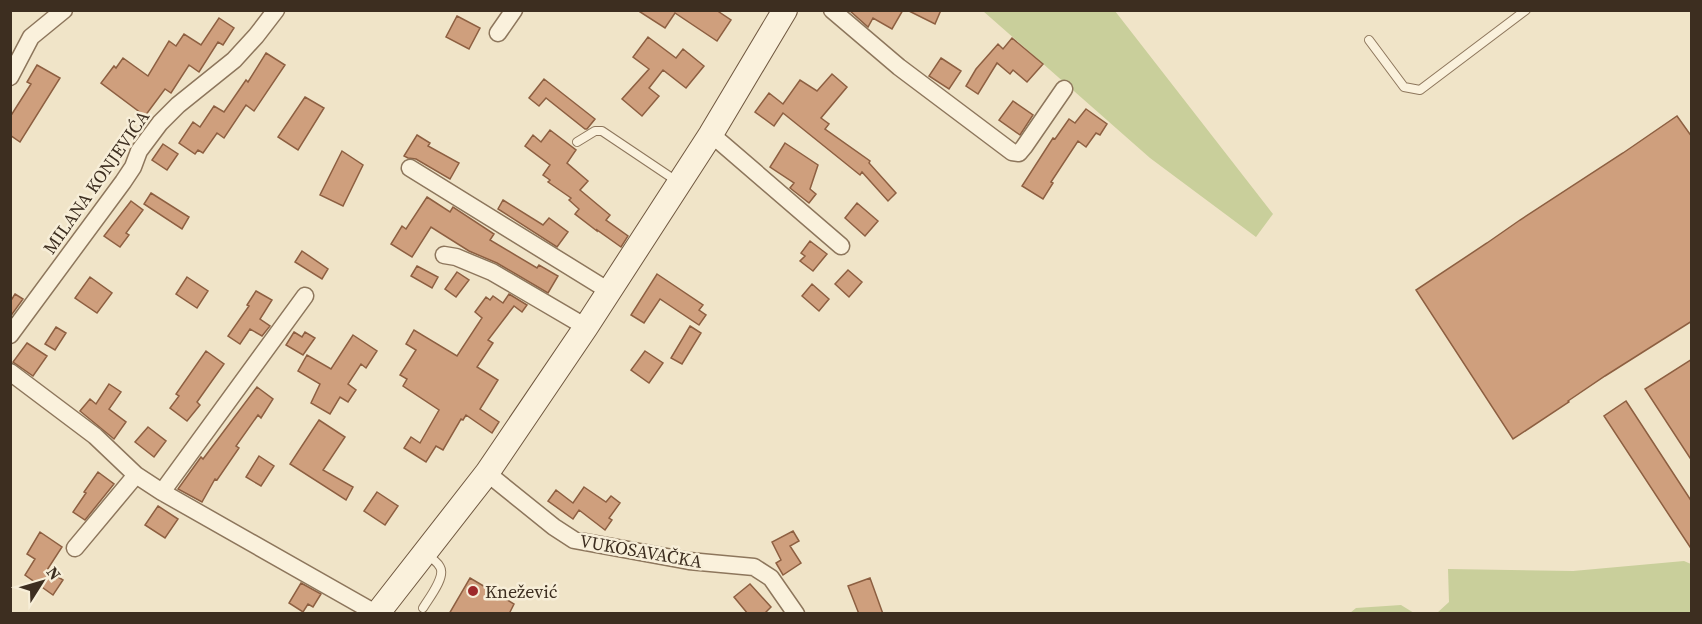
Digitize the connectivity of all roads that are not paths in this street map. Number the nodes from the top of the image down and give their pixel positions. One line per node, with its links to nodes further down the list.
1 (63, 10): 9 (street)
2 (276, 10): 20 (street, MILANA KONJEVIĆA)
3 (514, 10): 7 (street)
4 (785, 10): 11 (main road)
5 (832, 10): 10 (street)
6 (1526, 10): 8 (lane)
7 (498, 33)
8 (1369, 39)
9 (10, 77)
10 (1064, 89)
11 (711, 134): 14 (main road); 15 (street)
12 (577, 142): 14 (lane)
13 (410, 168): 17 (street)
14 (679, 183): 17 (main road)
15 (841, 246)
16 (444, 255): 19 (street)
17 (609, 291): 19 (main road)
18 (305, 296): 24 (street)
19 (586, 327): 22 (main road)
20 (10, 335)
21 (10, 372): 23 (street)
22 (487, 473): 26 (main road); 29 (street, VUKOSAVAČKA)
23 (136, 475): 24 (street); 25 (street)
24 (162, 492): 28 (street)
25 (75, 548)
26 (424, 554): 27 (lane); 28 (main road)
27 (423, 608)
28 (377, 614)
29 (796, 614)

